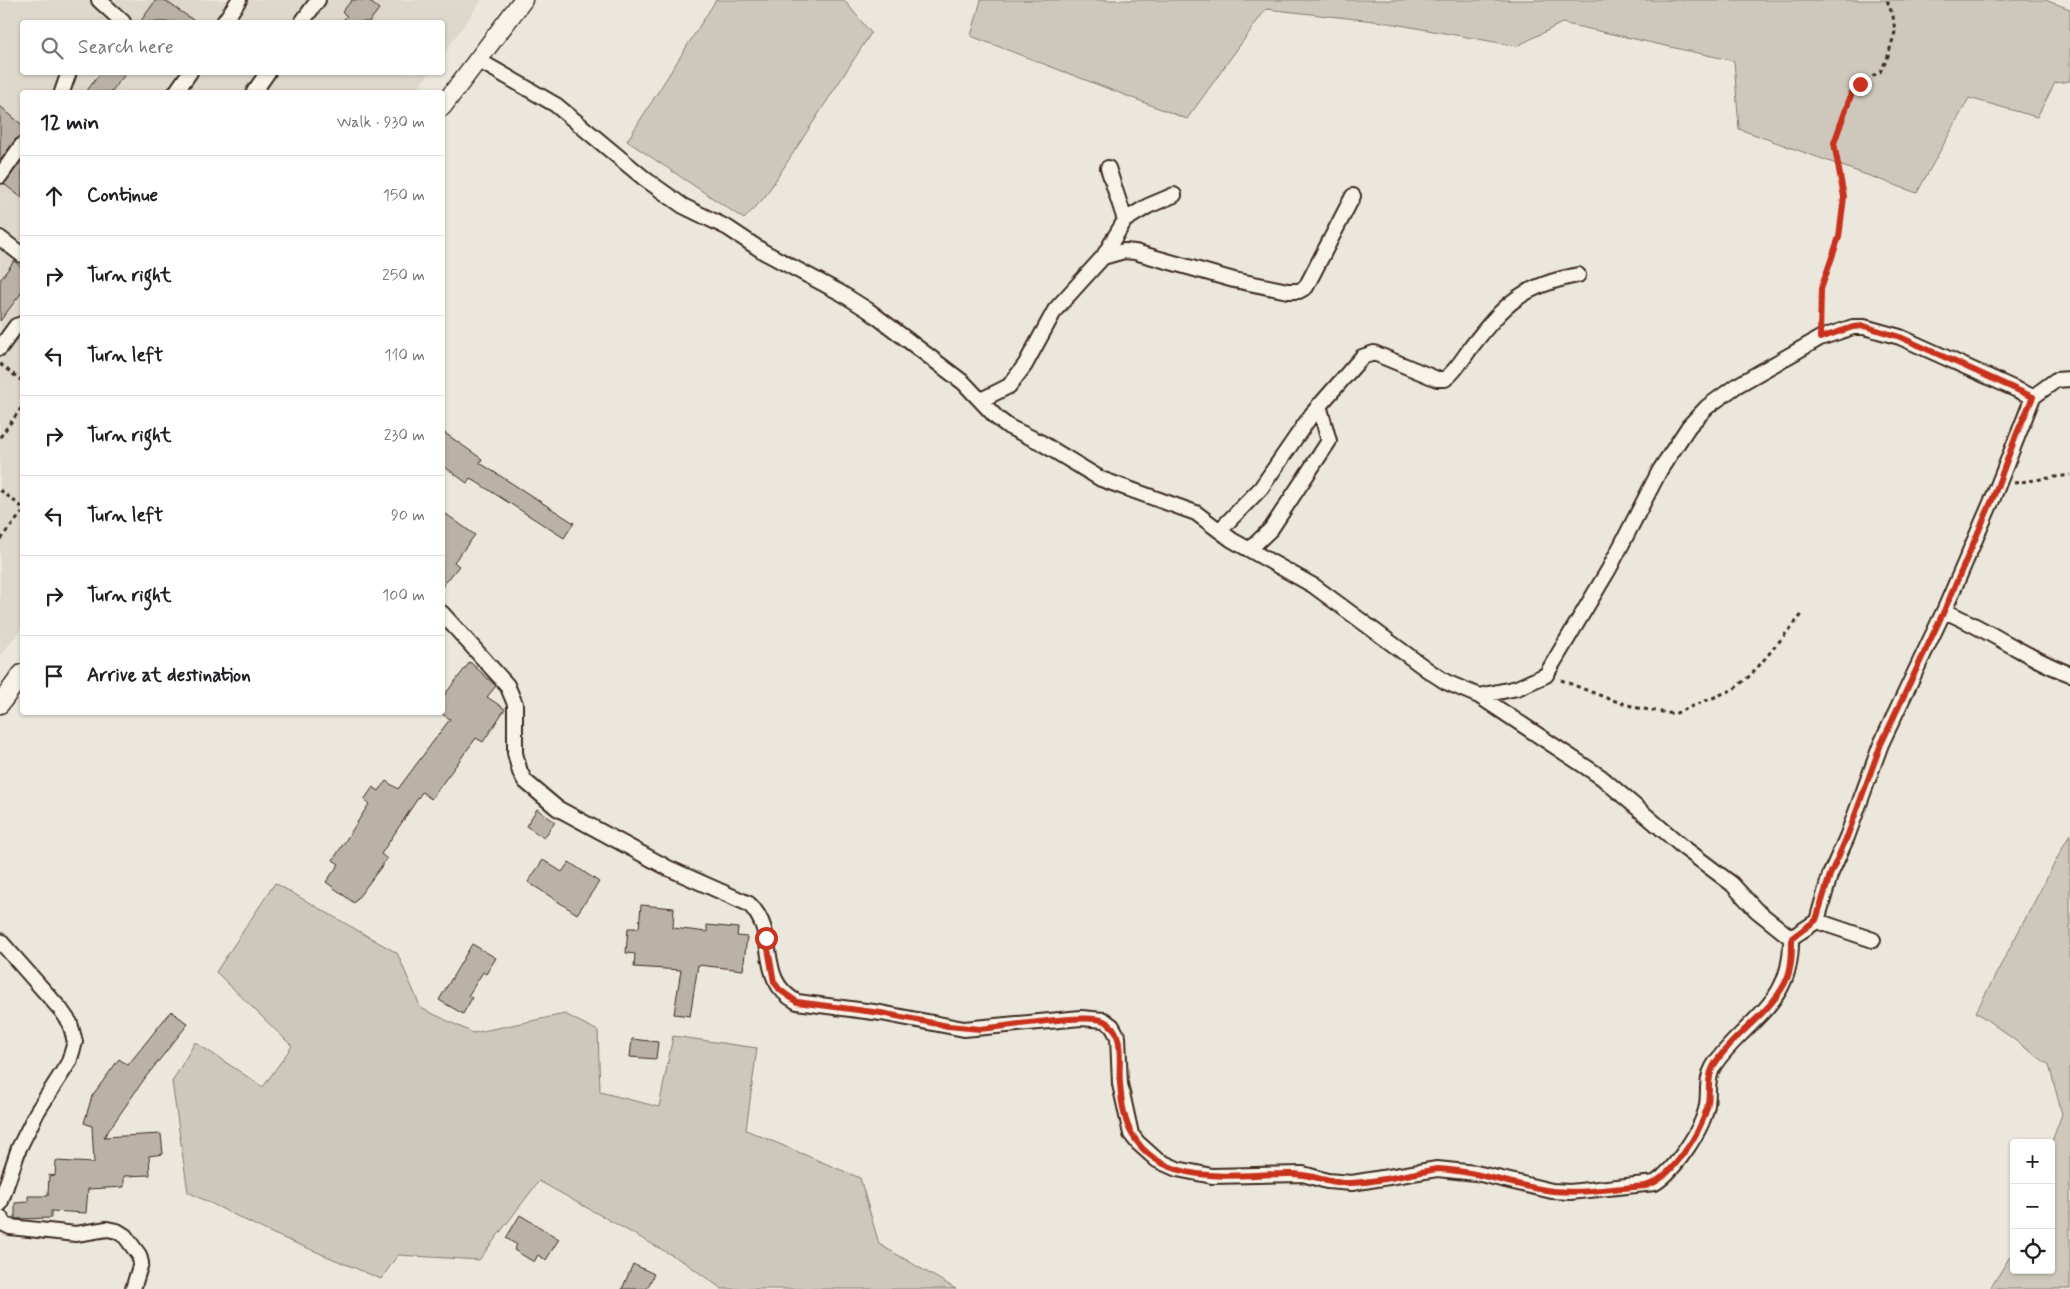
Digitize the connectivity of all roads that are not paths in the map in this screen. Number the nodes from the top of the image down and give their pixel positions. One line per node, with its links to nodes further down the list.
1 (98, 0): 5 (street)
2 (239, 0): 6 (street)
3 (318, 0): 7 (street)
4 (523, 0): 8 (street)
5 (122, 20)
6 (225, 20)
7 (303, 20)
8 (478, 60): 15 (street); 30 (street)
9 (68, 75): 12 (street)
10 (188, 75): 13 (street)
11 (266, 75): 14 (street)
12 (63, 90)
13 (177, 90)
14 (255, 90)
15 (445, 103)
16 (20, 148): 18 (street)
17 (1108, 168): 21 (street)
18 (0, 176)
19 (1174, 195): 21 (street)
20 (1353, 196): 24 (street)
21 (1125, 220): 24 (street)
22 (0, 238): 23 (street)
23 (20, 253)
24 (1103, 257): 30 (street)
25 (1578, 275): 31 (street)
26 (20, 325): 27 (street)
27 (0, 348)
28 (2070, 380): 29 (street)
29 (2033, 397): 34 (street); 38 (street)
30 (982, 400): 32 (street)
31 (1319, 405): 32 (street); 33 (street)
32 (1220, 530): 33 (street)
33 (1250, 549): 38 (street)
34 (1944, 611): 36 (street); 40 (street)
35 (445, 616): 41 (street)
36 (2070, 674)
37 (20, 677): 39 (street)
38 (1479, 696): 41 (street)
39 (0, 704)
40 (1816, 920): 41 (street); 42 (street)
41 (1792, 938)
42 (1873, 940)
43 (0, 941): 44 (street)
44 (0, 1204)
45 (0, 1217): 46 (street)
46 (133, 1289)

